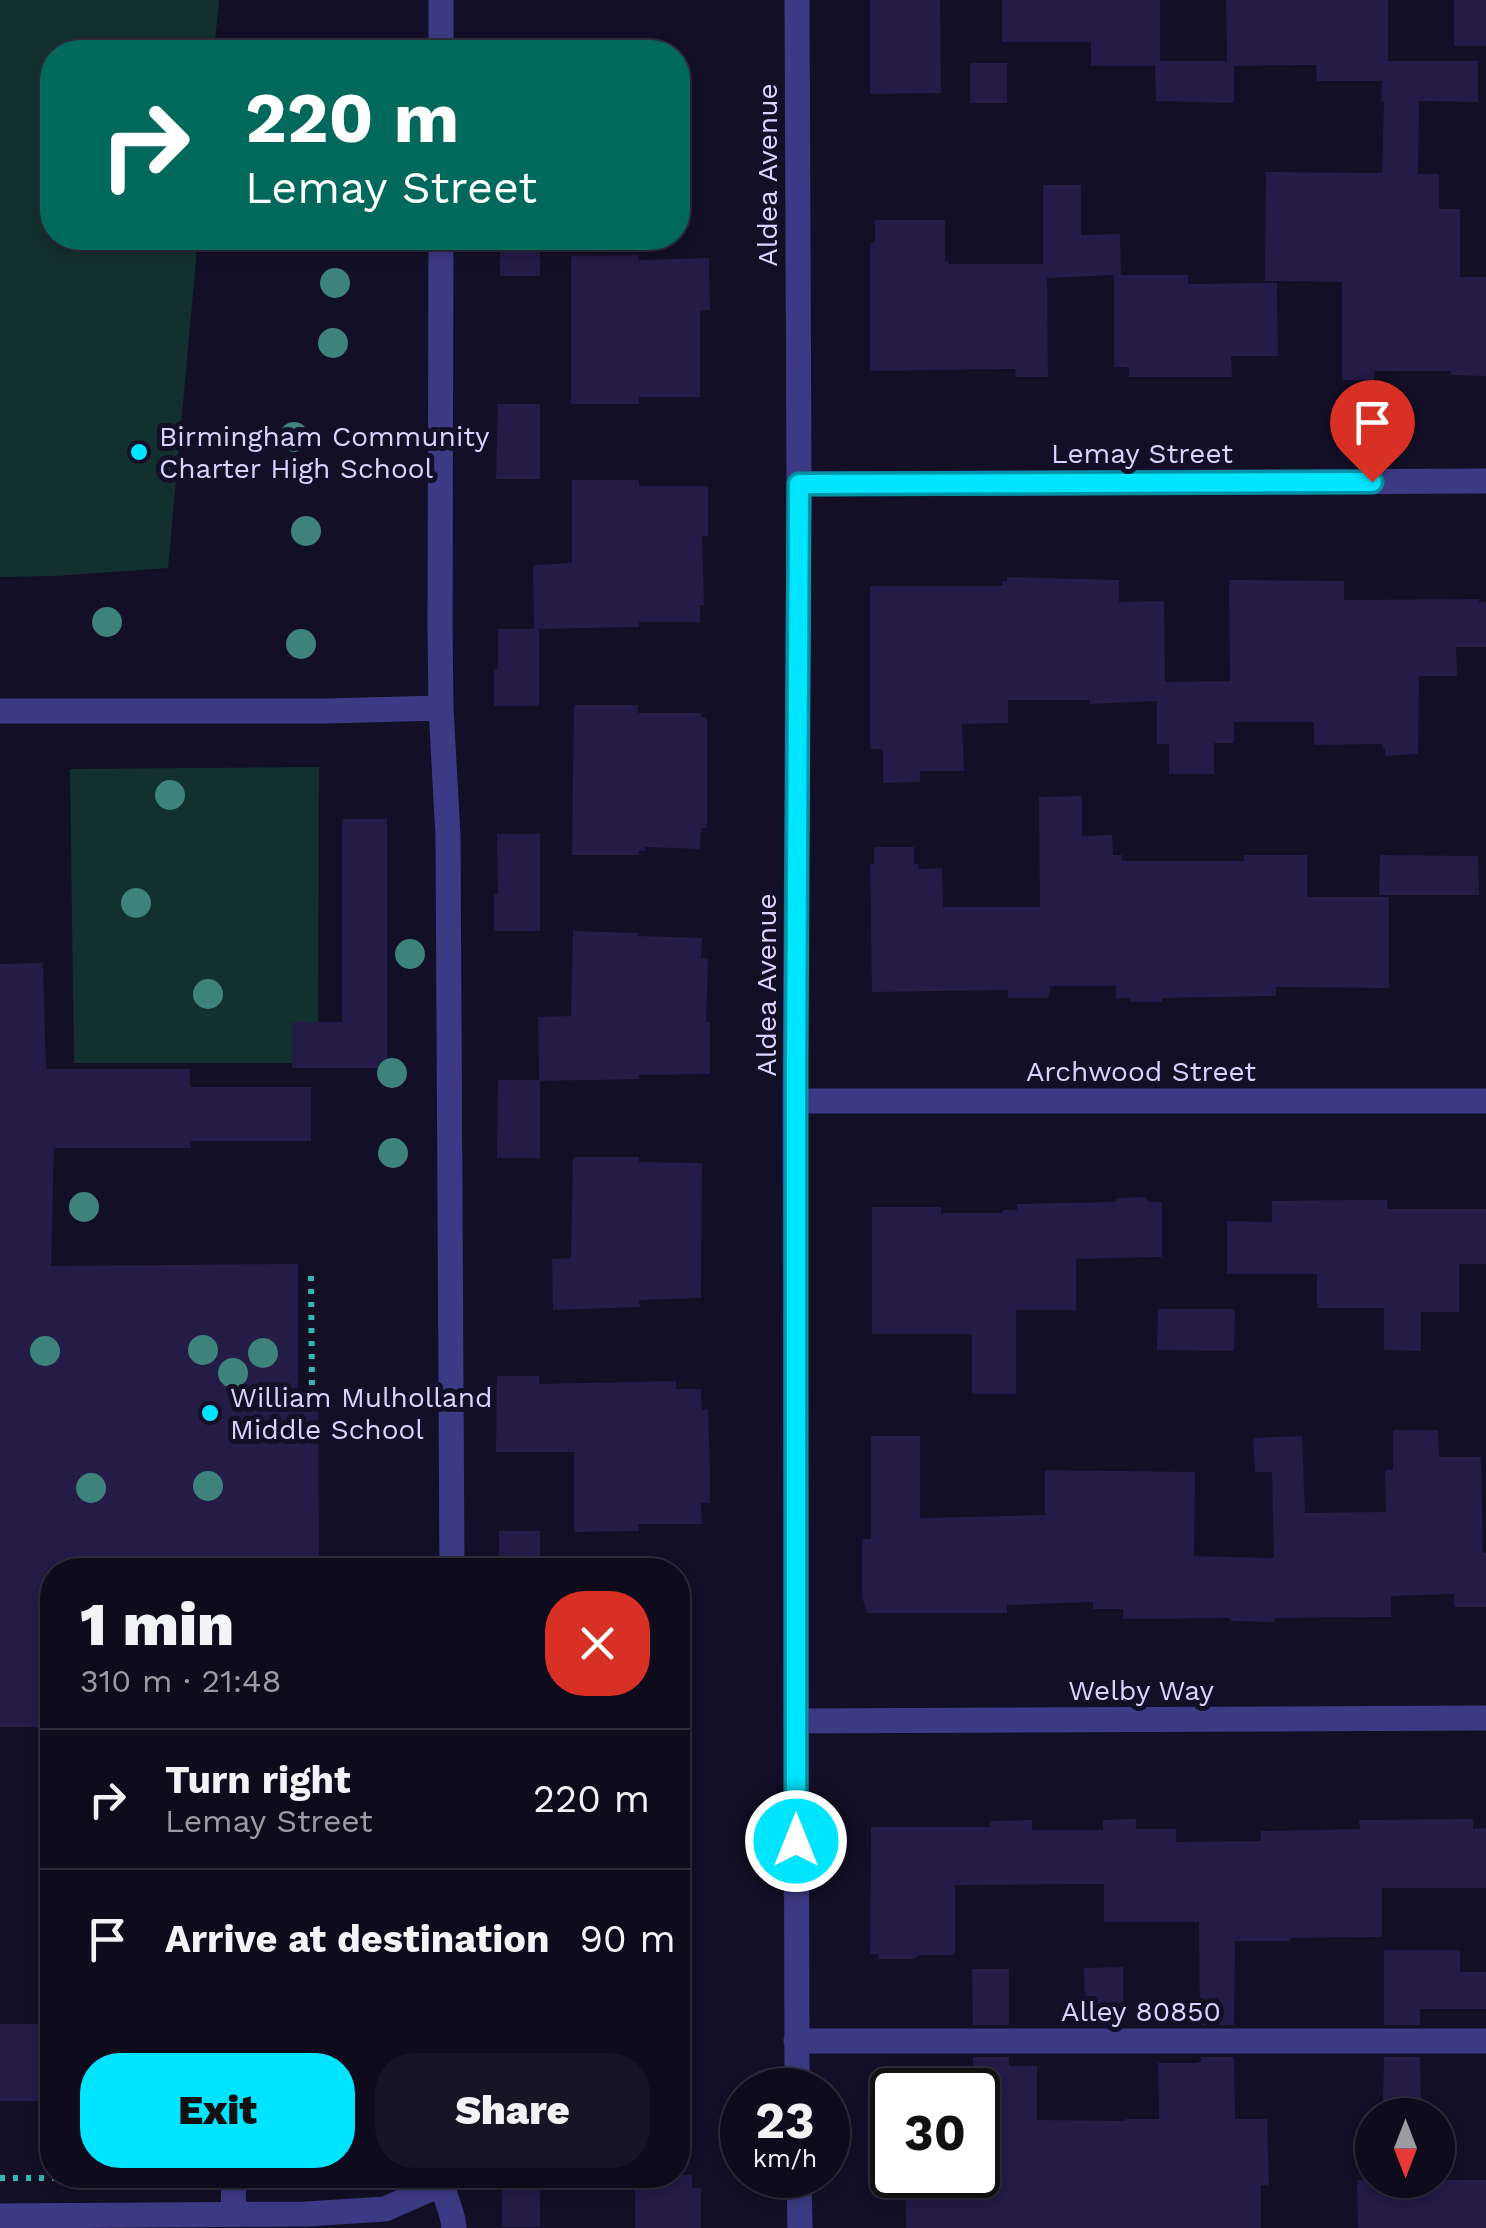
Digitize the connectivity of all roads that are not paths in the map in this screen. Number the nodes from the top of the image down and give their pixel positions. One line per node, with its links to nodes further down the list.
1 (441, 0): 3 (street)
2 (797, 0): 6 (street, Aldea Avenue)
3 (441, 40)
4 (441, 250): 7 (street)
5 (1486, 481): 6 (street, Lemay Street)
6 (799, 484): 10 (street, Aldea Avenue)
7 (441, 708): 8 (street); 11 (street)
8 (0, 710)
9 (1486, 1100): 10 (street, Archwood Street)
10 (796, 1101): 13 (street, Aldea Avenue)
11 (452, 1558)
12 (1486, 1718): 13 (street, Welby Way)
13 (796, 1721): 14 (street, Aldea Avenue)
14 (796, 2041): 15 (street, Alley 80850); 16 (street, Aldea Avenue)
15 (1486, 2041)
16 (797, 2068)
17 (234, 2188): 21 (street)
18 (429, 2188): 23 (street)
19 (445, 2188): 24 (street)
20 (799, 2198): 25 (street)
21 (233, 2214): 22 (street); 23 (street)
22 (0, 2216)
23 (385, 2218)
24 (454, 2228)
25 (800, 2228)

